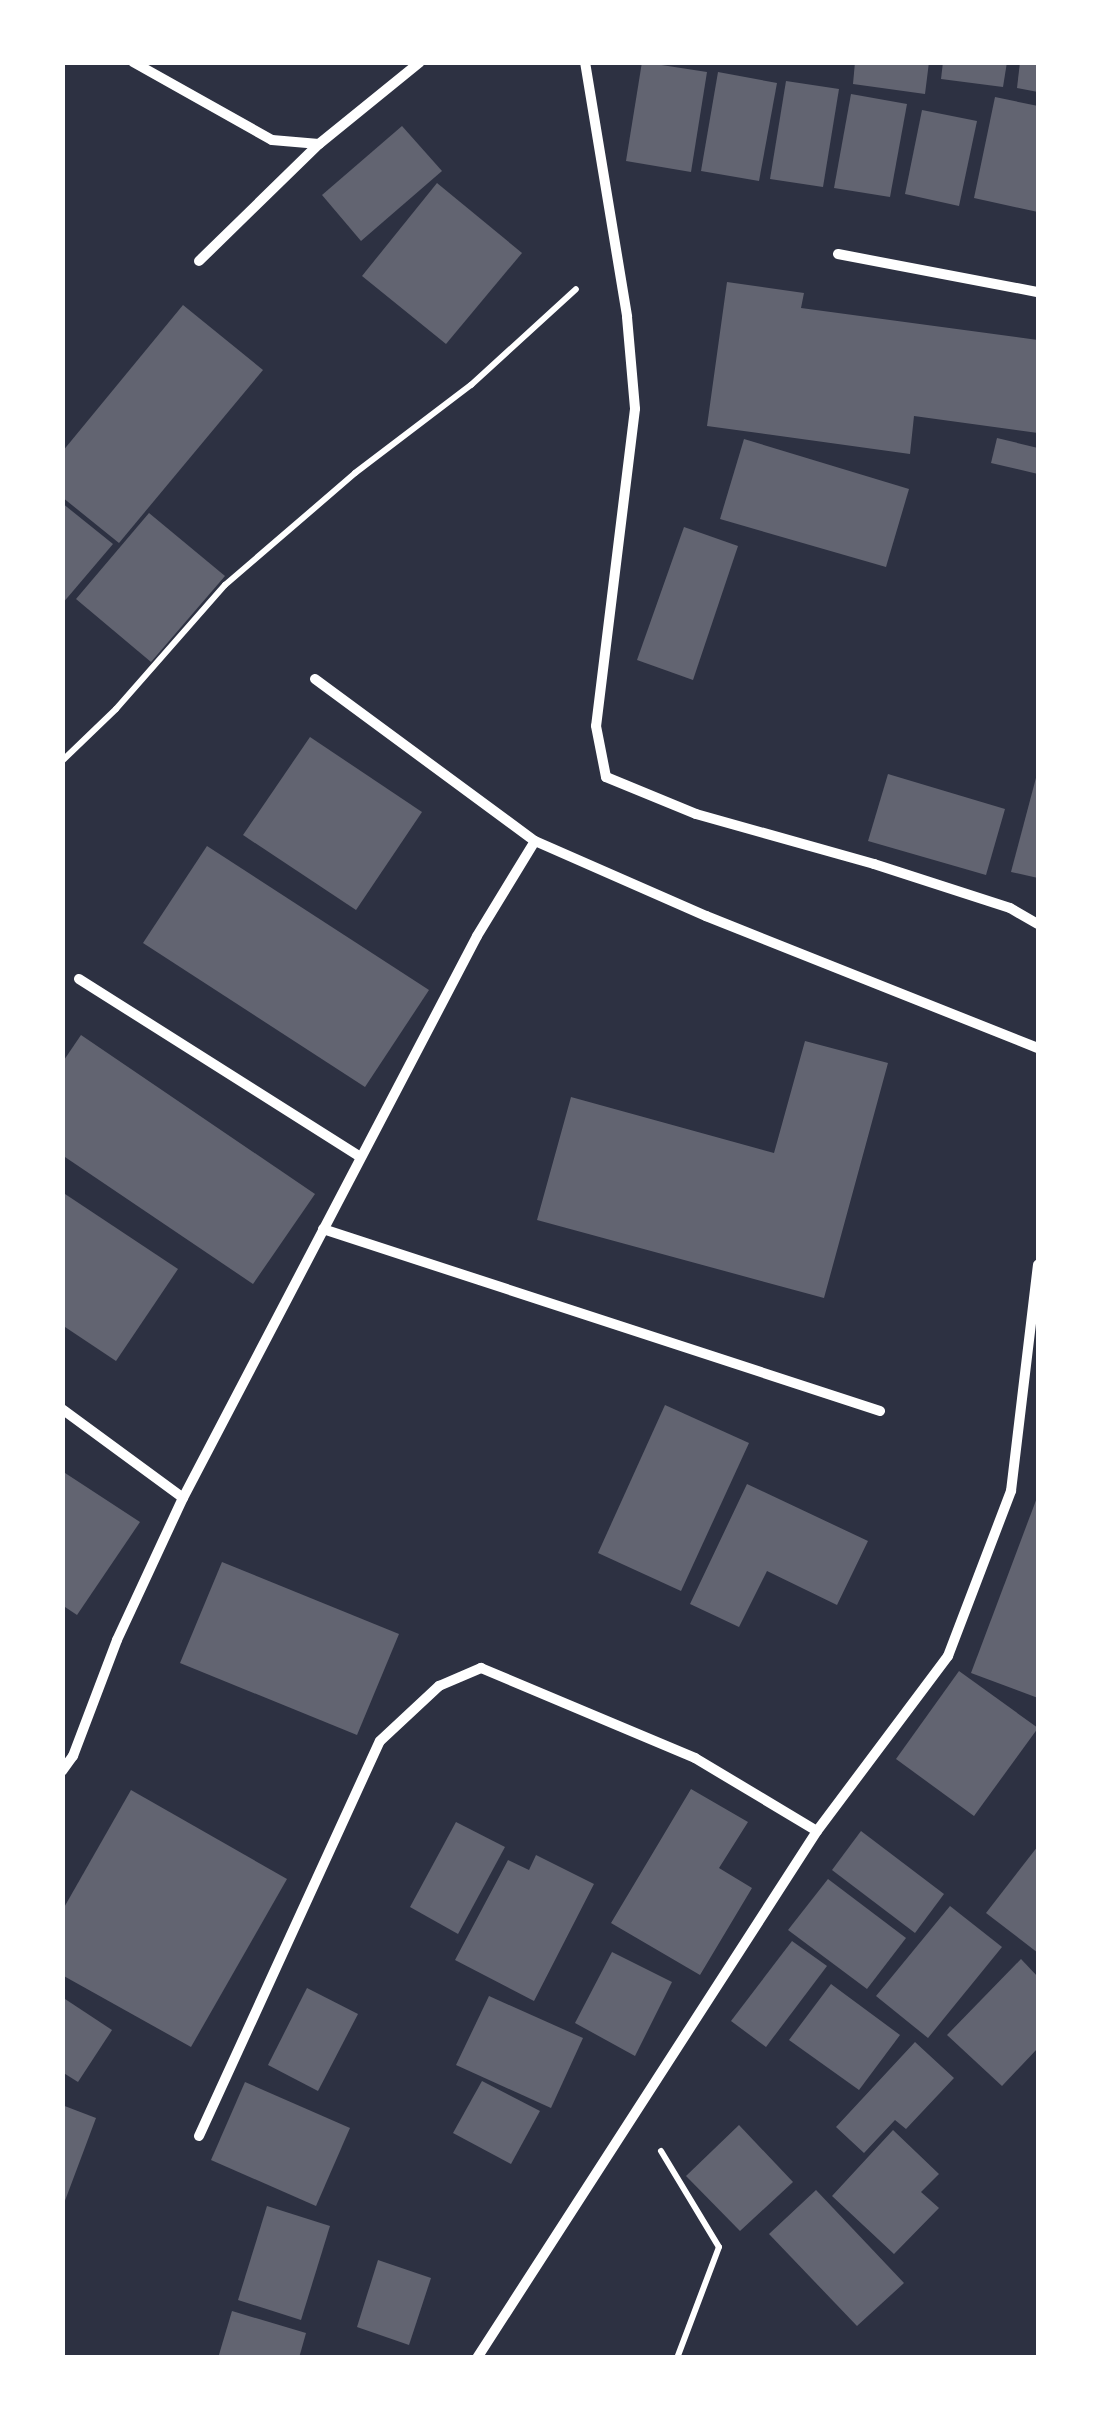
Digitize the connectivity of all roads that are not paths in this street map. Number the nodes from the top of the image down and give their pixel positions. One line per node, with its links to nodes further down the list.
1 (133, 62): 4 (street)
2 (420, 62): 4 (street)
3 (585, 62): 10 (street)
4 (319, 144): 6 (street)
5 (838, 254): 7 (street)
6 (200, 261)
7 (1038, 292)
8 (315, 679): 9 (street)
9 (535, 841): 12 (street); 13 (street)
10 (1038, 924)
11 (79, 980): 13 (street)
12 (1038, 1048)
13 (362, 1157): 14 (street)
14 (323, 1229): 17 (street); 18 (street)
15 (1038, 1265): 20 (street)
16 (62, 1410): 18 (street)
17 (880, 1411)
18 (183, 1498): 19 (street)
19 (62, 1771)
20 (817, 1831): 21 (street); 22 (street)
21 (199, 2136)
22 (477, 2358)

